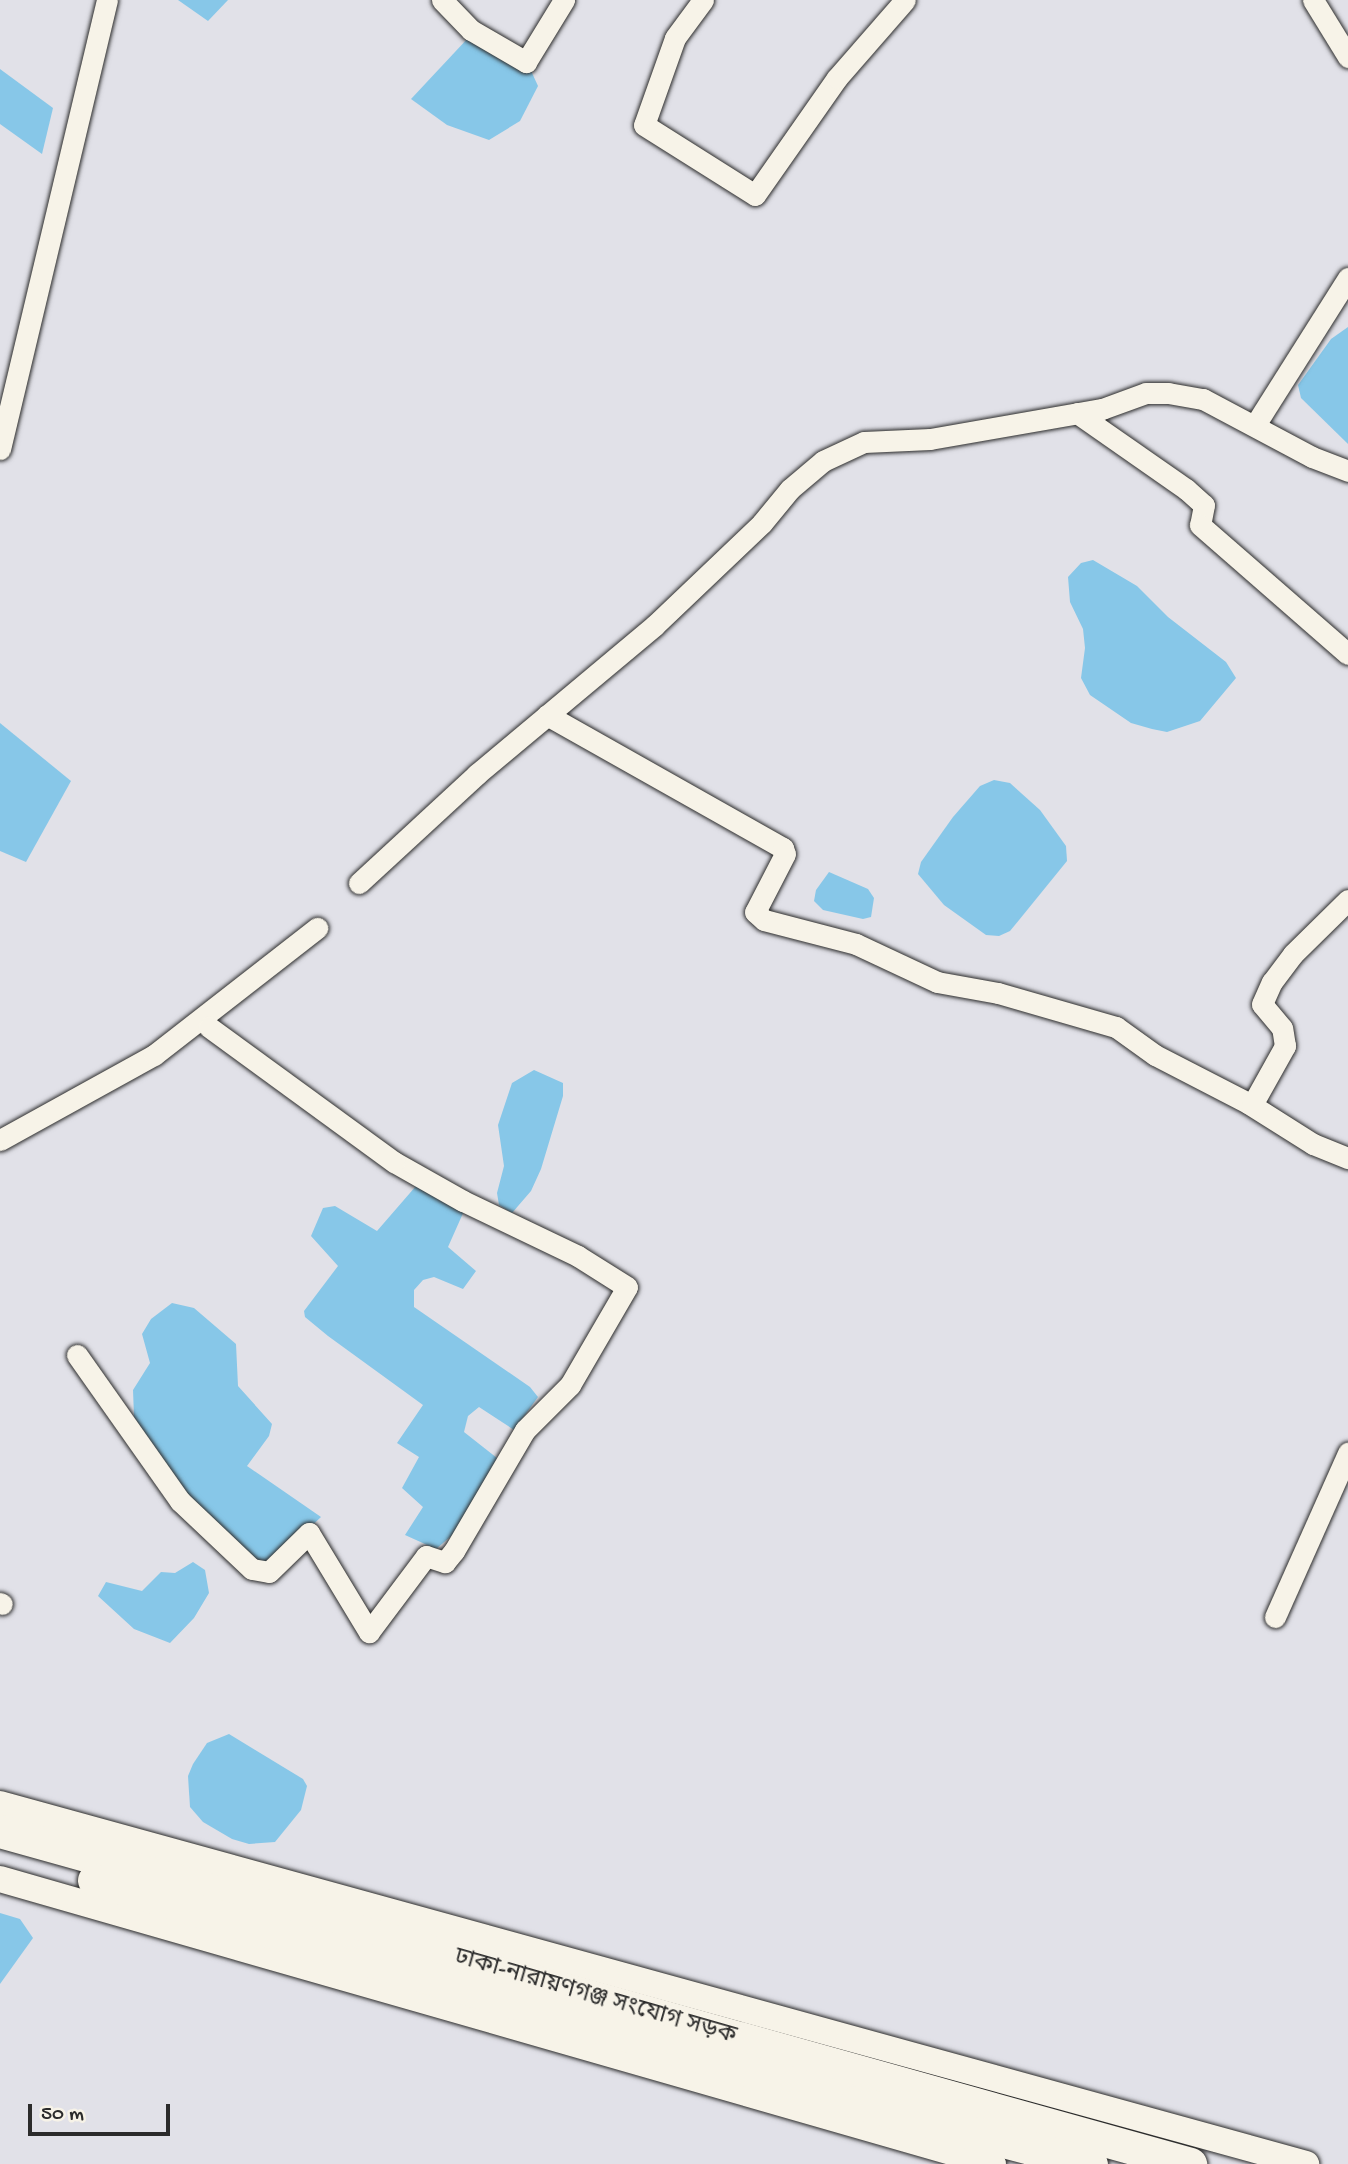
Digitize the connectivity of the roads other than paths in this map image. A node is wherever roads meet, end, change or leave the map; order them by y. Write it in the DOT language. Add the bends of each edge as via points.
graph roads {
  1 [pos="107,0"];
  2 [pos="442,0"];
  3 [pos="564,0"];
  4 [pos="703,0"];
  5 [pos="905,0"];
  6 [pos="1313,0"];
  7 [pos="1348,57"];
  8 [pos="1348,278"];
  9 [pos="1077,413"];
  10 [pos="1255,425"];
  11 [pos="0,449"];
  12 [pos="1348,471"];
  13 [pos="1348,654"];
  14 [pos="547,715"];
  15 [pos="359,883"];
  16 [pos="1348,900"];
  17 [pos="317,928"];
  18 [pos="209,1027"];
  19 [pos="1252,1105"];
  20 [pos="0,1140"];
  21 [pos="1348,1157"];
  22 [pos="77,1355"];
  23 [pos="1348,1453"];
  24 [pos="1275,1617"];
  25 [pos="0,1804"];
  26 [pos="0,1831"];
  27 [pos="0,1853"];
  28 [pos="116,1875"];
  29 [pos="0,1879"];
  30 [pos="198,1898"];
  31 [pos="710,2044"];
  32 [pos="1106,2140"];
  33 [pos="993,2164"];
  34 [pos="1190,2164"];
  35 [pos="1306,2164"];
  1 -- 11 [label="street"];
  2 -- 3 [label="street" via="471,30 526,62"];
  4 -- 5 [label="street" via="675,38 644,125 755,195 837,78"];
  6 -- 7 [label="street"];
  8 -- 10 [label="street"];
  9 -- 10 [label="street" via="1146,393 1168,393 1203,399"];
  9 -- 13 [label="street" via="1205,505 1200,525"];
  9 -- 14 [label="street" via="930,439 864,442 822,461 654,626"];
  10 -- 12 [label="street"];
  14 -- 15 [label="street"];
  14 -- 19 [label="street" via="783,848 785,854 755,912 764,920 856,944 937,982 998,993 1116,1027 1155,1055"];
  16 -- 19 [label="street" via="1293,954 1272,982 1262,1004 1282,1028 1284,1046"];
  17 -- 20 [label="street" via="154,1055"];
  18 -- 22 [label="street" via="394,1162 578,1256 627,1287 570,1385 525,1430 454,1551 445,1562 426,1556 369,1632 309,1533 269,1572 260,1573 245,1563 180,1501"];
  19 -- 21 [label="street" via="1313,1144"];
  23 -- 24 [label="street"];
  25 -- 30 [label="street"];
  26 -- 28 [label="main road, ঢাকা-নারায়ণগঞ্জ সংযোগ সড়ক"];
  27 -- 28 [label="main road, ঢাকা-নারায়ণগঞ্জ সংযোগ সড়ক"];
  28 -- 30 [label="main road, ঢাকা-নারায়ণগঞ্জ সংযোগ সড়ক"];
  29 -- 30 [label="street"];
  30 -- 31 [label="main road, ঢাকা-নারায়ণগঞ্জ সংযোগ সড়ক"];
  30 -- 31 [label="street"];
  31 -- 32 [label="main road, ঢাকা-নারায়ণগঞ্জ সংযোগ সড়ক"];
  31 -- 32 [label="street"];
  31 -- 33 [label="street"];
  32 -- 34 [label="main road, ঢাকা-নারায়ণগঞ্জ সংযোগ সড়ক"];
  32 -- 35 [label="street"];
}
